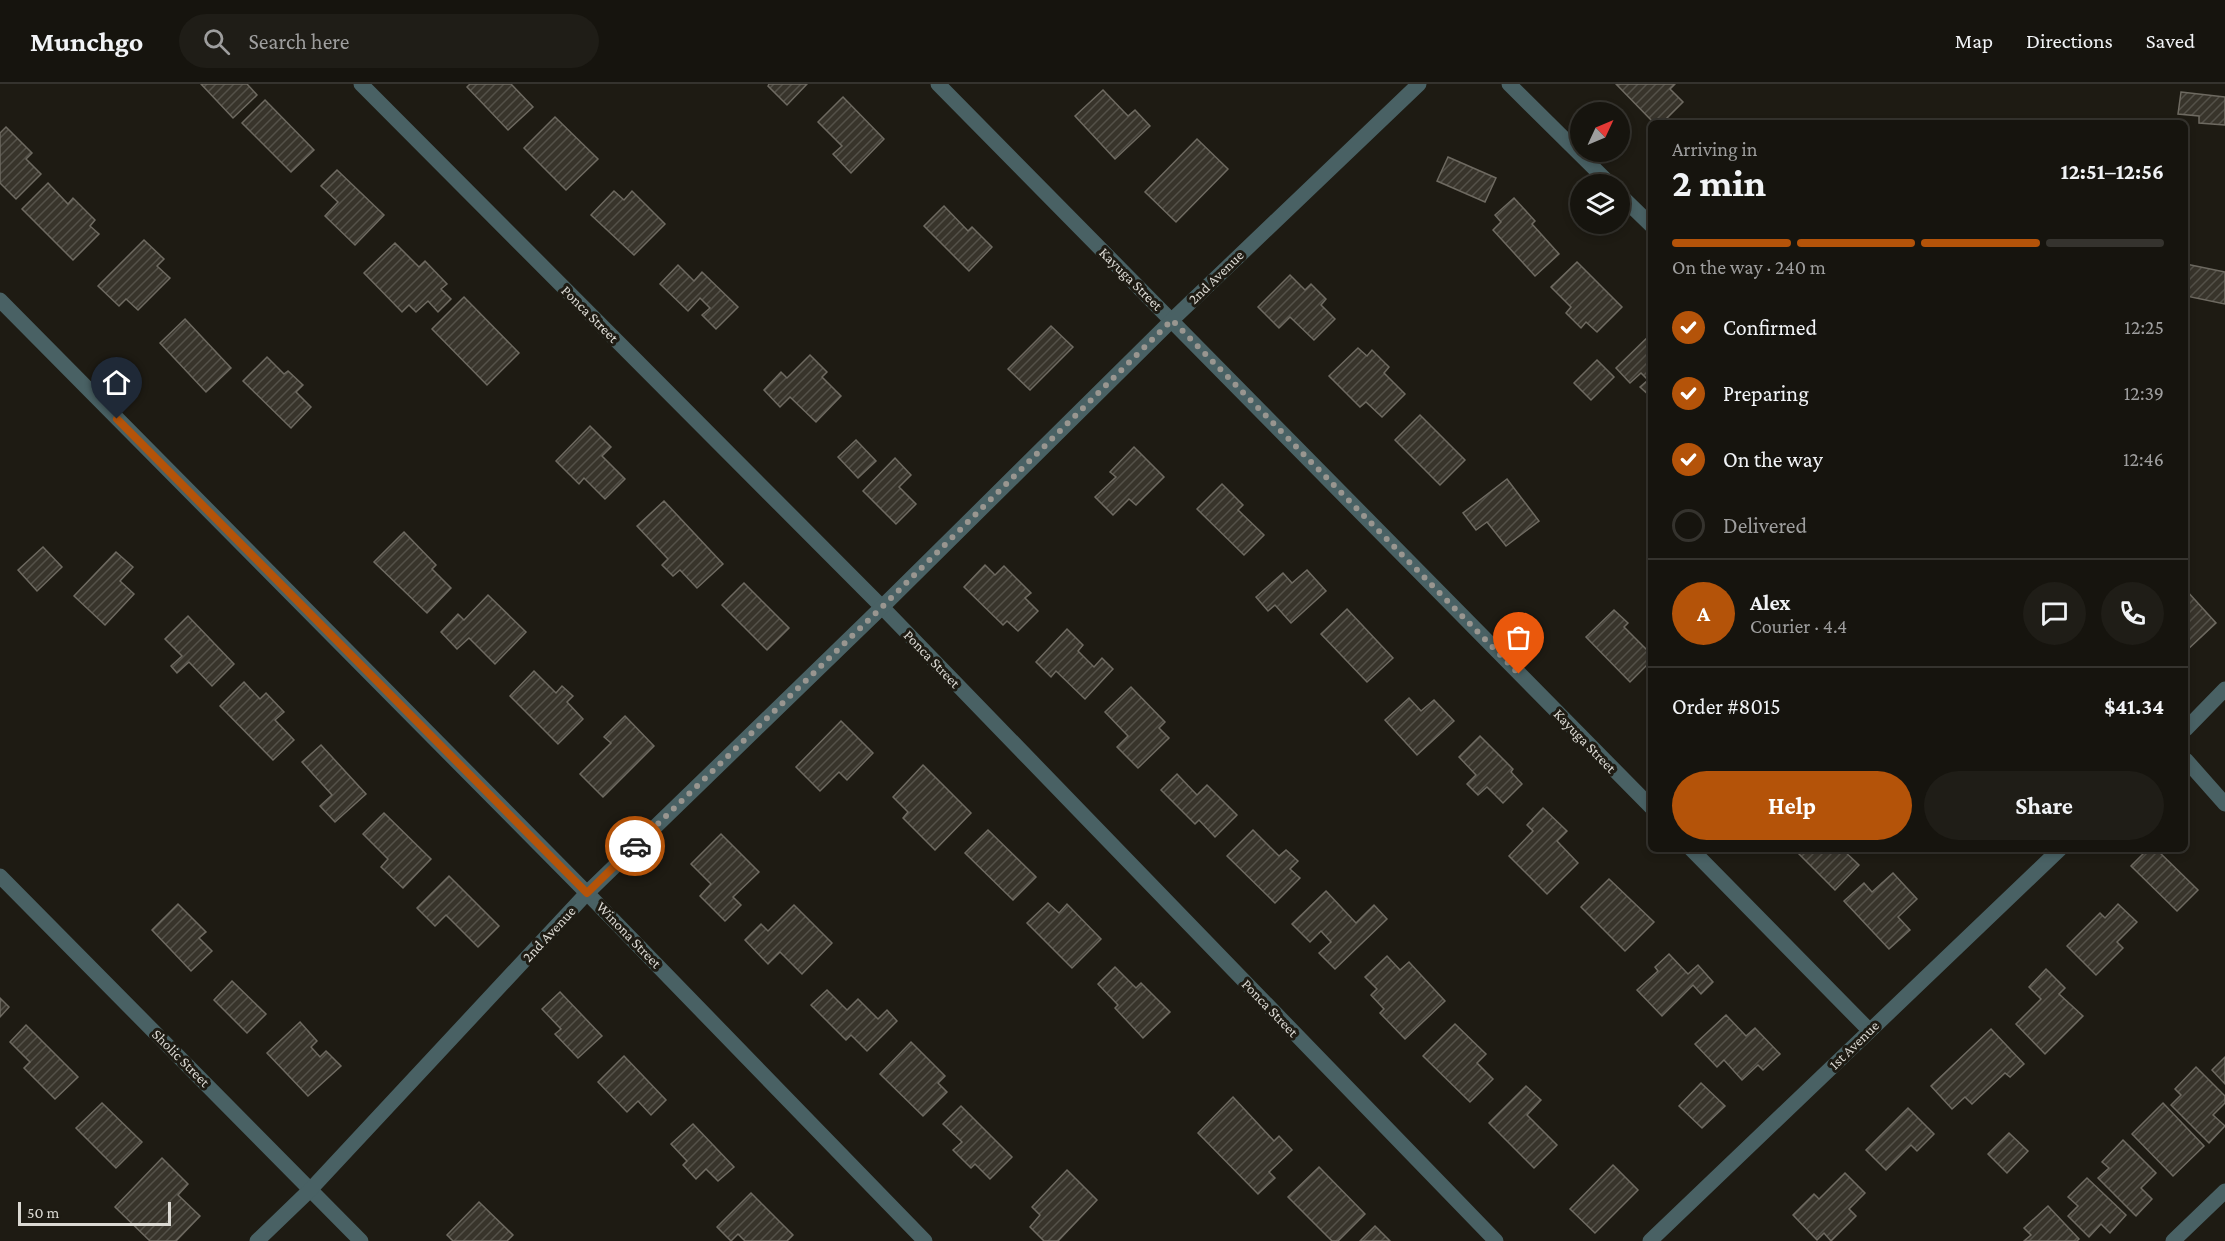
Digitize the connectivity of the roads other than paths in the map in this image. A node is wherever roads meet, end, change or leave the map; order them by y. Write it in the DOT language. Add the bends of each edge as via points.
graph roads {
  1 [pos="361,84"];
  2 [pos="938,84"];
  3 [pos="1419,84"];
  4 [pos="1509,84"];
  5 [pos="1600,174"];
  6 [pos="1630,205"];
  7 [pos="1648,222"];
  8 [pos="0,300"];
  9 [pos="1172,320"];
  10 [pos="882,607"];
  11 [pos="2225,689"];
  12 [pos="2188,727"];
  13 [pos="2188,762"];
  14 [pos="1648,804"];
  15 [pos="2225,804"];
  16 [pos="1694,852"];
  17 [pos="2057,852"];
  18 [pos="0,876"];
  19 [pos="587,893"];
  20 [pos="1869,1030"];
  21 [pos="311,1189"];
  22 [pos="2225,1191"];
  23 [pos="257,1241"];
  24 [pos="361,1241"];
  25 [pos="925,1241"];
  26 [pos="1496,1241"];
  27 [pos="1650,1241"];
  28 [pos="2173,1241"];
  1 -- 10 [label="street, Ponca Street"];
  2 -- 9 [label="street, Kayuga Street"];
  3 -- 9 [label="street, 2nd Avenue"];
  4 -- 5 [label="street"];
  6 -- 7 [label="street"];
  8 -- 19 [label="street, Winona Street"];
  9 -- 10 [label="street, 2nd Avenue"];
  9 -- 14 [label="street, Kayuga Street"];
  10 -- 19 [label="street, 2nd Avenue"];
  10 -- 26 [label="street, Ponca Street"];
  11 -- 12 [label="street"];
  13 -- 15 [label="street"];
  16 -- 20 [label="street"];
  17 -- 20 [label="street, 1st Avenue"];
  18 -- 21 [label="street, Sholic Street"];
  19 -- 21 [label="street, 2nd Avenue"];
  19 -- 25 [label="street, Winona Street"];
  20 -- 27 [label="street, 1st Avenue"];
  21 -- 23 [label="street, 2nd Avenue"];
  21 -- 24 [label="street, Sholic Street"];
  22 -- 28 [label="street"];
}
